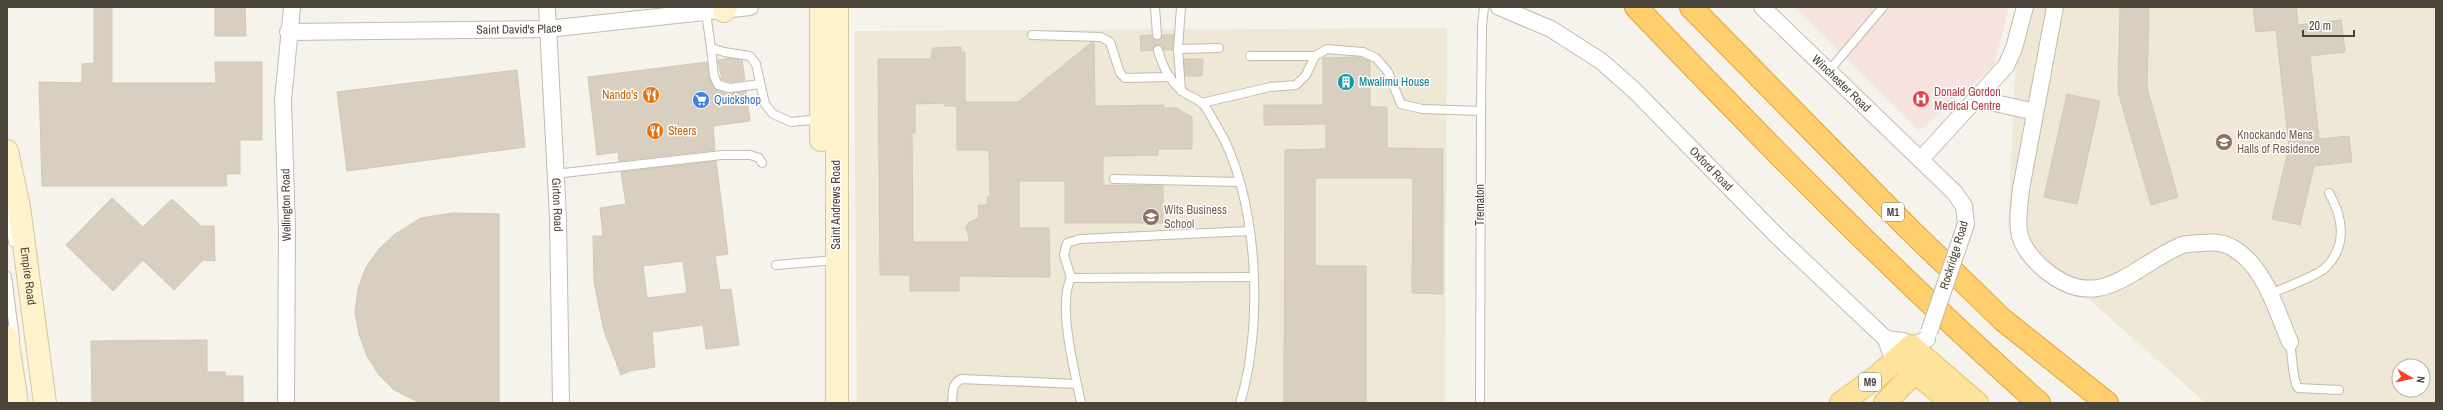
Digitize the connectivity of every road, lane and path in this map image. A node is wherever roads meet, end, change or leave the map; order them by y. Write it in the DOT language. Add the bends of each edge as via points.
graph roads {
  1 [pos="292,7"];
  2 [pos="547,7"];
  3 [pos="750,7"];
  4 [pos="821,7"];
  5 [pos="837,7"];
  6 [pos="1155,7"];
  7 [pos="1180,7"];
  8 [pos="1484,7"];
  9 [pos="1499,7"];
  10 [pos="1636,7"];
  11 [pos="1690,7"];
  12 [pos="1762,7"];
  13 [pos="1883,7"];
  14 [pos="2025,7"];
  15 [pos="2055,7"];
  16 [pos="719,10"];
  17 [pos="1522,11"];
  18 [pos="656,12"];
  19 [pos="547,29"];
  20 [pos="288,32"];
  21 [pos="1157,35"];
  22 [pos="1032,36"];
  23 [pos="711,48"];
  24 [pos="1219,48"];
  25 [pos="1178,49"];
  26 [pos="1158,50"];
  27 [pos="1250,56"];
  28 [pos="1314,56"];
  29 [pos="1828,72"];
  30 [pos="1170,77"];
  31 [pos="760,84"];
  32 [pos="1181,91"];
  33 [pos="1976,99"];
  34 [pos="1202,103"];
  35 [pos="1481,111"];
  36 [pos="2035,112"];
  37 [pos="828,117"];
  38 [pos="7,151"];
  39 [pos="1920,159"];
  40 [pos="762,163"];
  41 [pos="555,174"];
  42 [pos="1114,179"];
  43 [pos="1239,182"];
  44 [pos="2329,193"];
  45 [pos="7,207"];
  46 [pos="1250,231"];
  47 [pos="14,253"];
  48 [pos="829,261"];
  49 [pos="776,265"];
  50 [pos="7,276"];
  51 [pos="1252,277"];
  52 [pos="1071,278"];
  53 [pos="2270,294"];
  54 [pos="7,337"];
  55 [pos="2290,342"];
  56 [pos="1918,351"];
  57 [pos="1077,384"];
  58 [pos="2339,390"];
  59 [pos="17,403"];
  60 [pos="25,403"];
  61 [pos="45,403"];
  62 [pos="286,403"];
  63 [pos="561,403"];
  64 [pos="822,403"];
  65 [pos="837,403"];
  66 [pos="952,403"];
  67 [pos="1081,403"];
  68 [pos="1240,403"];
  69 [pos="1480,403"];
  70 [pos="1841,403"];
  71 [pos="1885,403"];
  72 [pos="1953,403"];
  73 [pos="1977,403"];
  74 [pos="2039,403"];
  75 [pos="2107,403"];
  1 -- 20 [label="street, Wellington Road"];
  2 -- 19 [label="street, Girton Road"];
  3 -- 16 [label="street, Saint David's Place"];
  4 -- 37 [label="main road, Saint Andrews Road"];
  5 -- 37 [label="main road, Saint Andrews Road"];
  6 -- 21 [label="lane"];
  7 -- 25 [label="lane"];
  8 -- 35 [label="lane, Trematon"];
  9 -- 17 [label="street"];
  10 -- 74 [label="highway" via="1877,253 1970,342"];
  11 -- 75 [label="highway, M1" via="1908,228 2003,320"];
  12 -- 29 [label="street, Winchester Road"];
  13 -- 29 [label="lane"];
  14 -- 33 [label="street" via="2011,58 2000,74"];
  15 -- 36 [label="street"];
  16 -- 18 [label="street, Saint David's Place"];
  16 -- 23 [label="lane"];
  17 -- 56 [label="street, Oxford Road" via="1601,61 1635,91 1777,236 1886,339 1891,354"];
  18 -- 19 [label="street, Saint David's Place"];
  19 -- 20 [label="street, Saint David's Place"];
  19 -- 41 [label="street, Girton Road"];
  20 -- 62 [label="street, Wellington Road" via="283,100 287,236"];
  22 -- 30 [label="lane" via="1101,37 1110,42 1120,73 1125,78"];
  23 -- 31 [label="lane" via="750,56 756,64"];
  23 -- 31 [label="lane" via="714,76 718,85 730,88"];
  24 -- 25 [label="lane"];
  25 -- 32 [label="lane"];
  26 -- 30 [label="lane" via="1162,64"];
  27 -- 28 [label="lane"];
  28 -- 34 [label="lane" via="1306,75 1296,85 1270,87"];
  28 -- 35 [label="lane" via="1327,49 1363,52 1376,58 1388,72 1401,104 1409,108"];
  29 -- 39 [label="street, Winchester Road"];
  30 -- 32 [label="lane"];
  31 -- 37 [label="lane" via="765,104 773,114 790,122"];
  32 -- 34 [label="lane"];
  33 -- 36 [label="street"];
  33 -- 39 [label="street"];
  34 -- 43 [label="lane" via="1229,149"];
  35 -- 69 [label="lane, Trematon"];
  36 -- 53 [label="street" via="2021,189 2019,235 2025,251 2058,280 2090,289 2117,283 2181,245 2212,242 2230,246 2251,262"];
  37 -- 48 [label="main road, Saint Andrews Road"];
  38 -- 61 [label="main road, Empire Road" via="19,207"];
  39 -- 56 [label="street, Rockridge Road, bridge" via="1961,201 1966,212 1966,224"];
  40 -- 41 [label="lane" via="759,158 750,155 722,155"];
  41 -- 63 [label="street, Girton Road" via="561,314"];
  42 -- 43 [label="lane"];
  43 -- 46 [label="lane"];
  44 -- 53 [label="lane" via="2337,207 2343,235 2337,252 2324,268"];
  45 -- 47 [label="lane"];
  46 -- 51 [label="lane"];
  46 -- 52 [label="lane" via="1080,239 1067,243 1065,249 1066,268"];
  48 -- 49 [label="lane"];
  48 -- 64 [label="main road, Saint Andrews Road"];
  48 -- 65 [label="main road, Saint Andrews Road"];
  50 -- 60 [label="lane"];
  51 -- 52 [label="lane"];
  51 -- 68 [label="lane" via="1254,312 1250,364"];
  52 -- 57 [label="lane" via="1064,297"];
  53 -- 55 [label="street"];
  54 -- 59 [label="main road"];
  55 -- 58 [label="lane" via="2294,361 2294,383 2298,388"];
  56 -- 70 [label="main road, M9"];
  56 -- 71 [label="main road, M9"];
  56 -- 72 [label="main road, Oxford Road"];
  56 -- 73 [label="main road, Oxford Road"];
  57 -- 66 [label="lane" via="961,379 953,387"];
  57 -- 67 [label="lane"];
}
